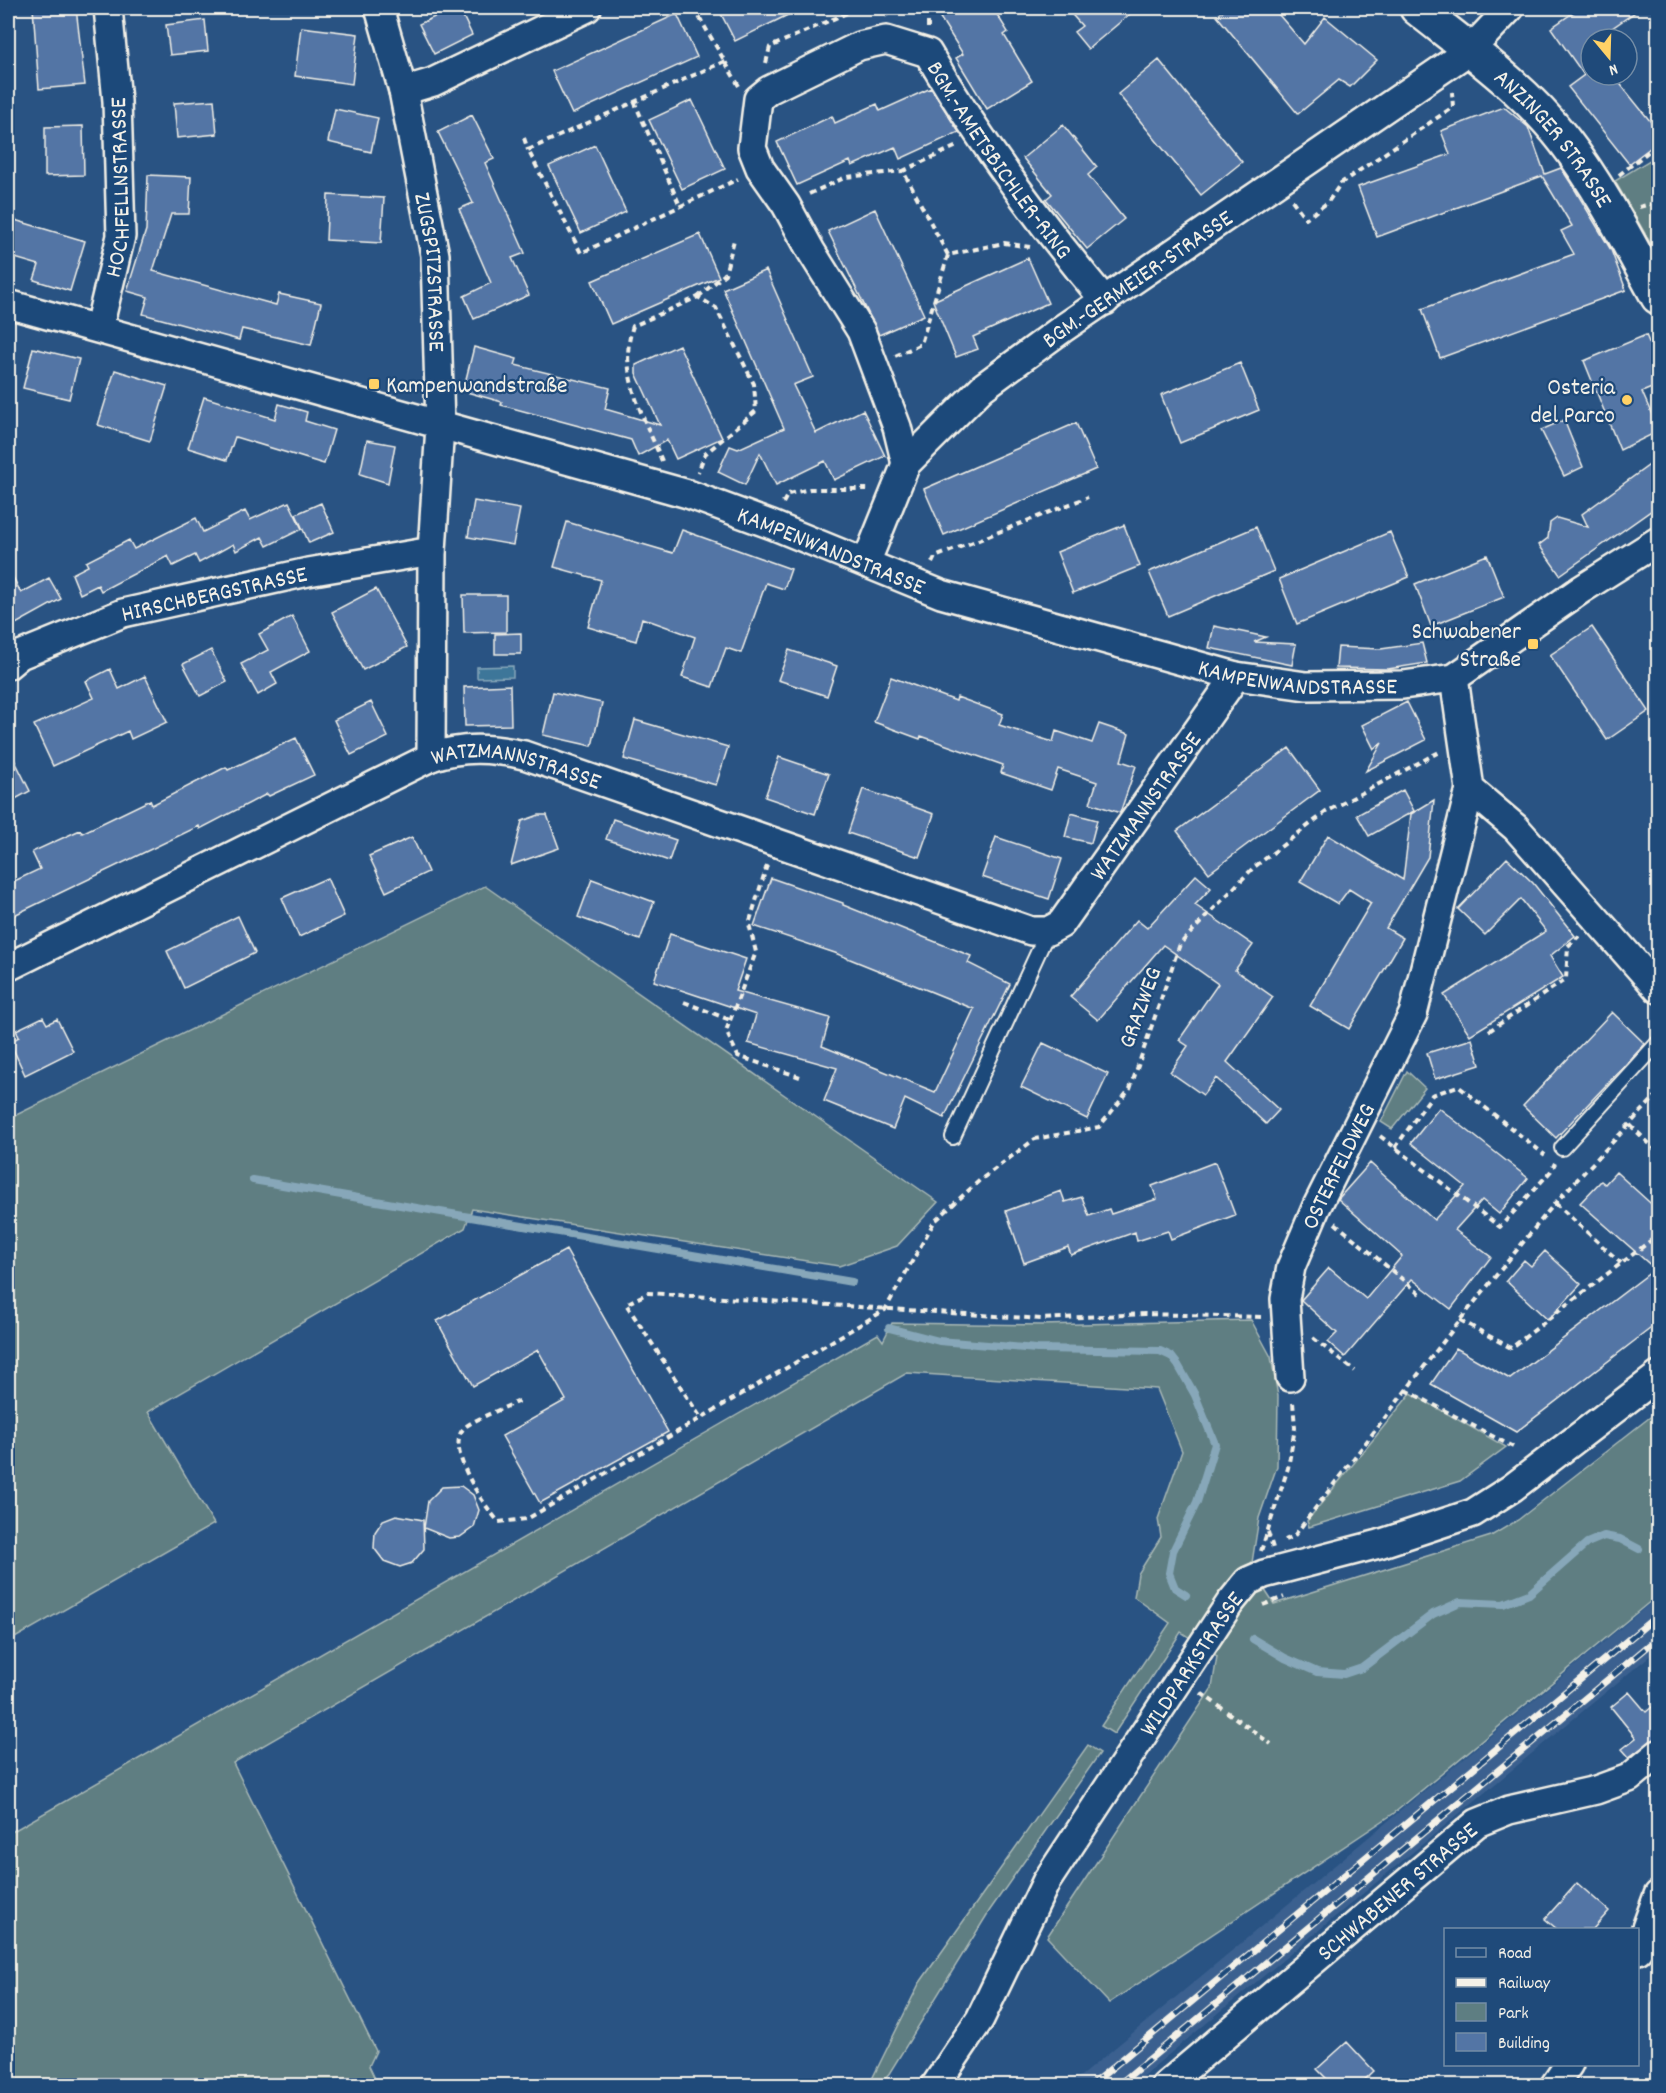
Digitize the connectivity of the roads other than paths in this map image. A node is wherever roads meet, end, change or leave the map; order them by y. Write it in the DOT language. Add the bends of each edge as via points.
graph roads {
  1 [pos="108,8"];
  2 [pos="379,8"];
  3 [pos="587,8"];
  4 [pos="1417,8"];
  5 [pos="1510,8"];
  6 [pos="1470,50"];
  7 [pos="403,91"];
  8 [pos="1659,297"];
  9 [pos="1105,301"];
  10 [pos="8,304"];
  11 [pos="99,327"];
  12 [pos="440,426"];
  13 [pos="906,464"];
  14 [pos="1659,541"];
  15 [pos="432,551"];
  16 [pos="866,563"];
  17 [pos="8,664"];
  18 [pos="1236,676"];
  19 [pos="1454,678"];
  20 [pos="431,757"];
  21 [pos="1470,789"];
  22 [pos="1048,931"];
  23 [pos="8,967"];
  24 [pos="1659,988"];
  25 [pos="1659,1043"];
  26 [pos="953,1137"];
  27 [pos="1562,1148"];
  28 [pos="1659,1376"];
  29 [pos="1290,1377"];
  30 [pos="1659,1754"];
  31 [pos="1659,1895"];
  32 [pos="1639,1947"];
  33 [pos="1568,2066"];
  34 [pos="935,2085"];
  35 [pos="1165,2085"];
  36 [pos="1554,2085"];
  1 -- 11 [label="street, HOCHFELLNSTRASSE" via="117,101 121,236"];
  2 -- 7 [label="street, ZUGSPITZSTRASSE"];
  3 -- 7 [label="street" via="433,82"];
  4 -- 6 [label="street, ANZINGER STRASSE"];
  5 -- 6 [label="street, BGM.-GERMEIER-STRASSE"];
  6 -- 8 [label="street, ANZINGER STRASSE" via="1563,138 1596,186"];
  6 -- 9 [label="street, BGM.-GERMEIER-STRASSE"];
  7 -- 12 [label="street, ZUGSPITZSTRASSE" via="435,255"];
  9 -- 13 [label="street, BGM.-GERMEIER-STRASSE" via="983,387"];
  9 -- 13 [label="street, BGM.-AMETSBICHLER-RING" via="1041,224 928,53 886,40 859,46 769,90 758,107 752,148 760,168 861,331 897,427"];
  10 -- 11 [label="street, KAMPENWANDSTRASSE"];
  11 -- 12 [label="street, KAMPENWANDSTRASSE"];
  12 -- 15 [label="street, ZUGSPITZSTRASSE"];
  12 -- 16 [label="street, KAMPENWANDSTRASSE" via="681,492"];
  13 -- 16 [label="street, BGM.-GERMEIER-STRASSE"];
  14 -- 19 [label="street"];
  15 -- 17 [label="street, HIRSCHBERGSTRASSE" via="309,572 133,610"];
  15 -- 20 [label="street, ZUGSPITZSTRASSE"];
  16 -- 18 [label="street, KAMPENWANDSTRASSE" via="941,594"];
  18 -- 19 [label="street, KAMPENWANDSTRASSE" via="1335,687 1403,686"];
  18 -- 22 [label="street, WATZMANNSTRASSE" via="1061,924"];
  19 -- 21 [label="street"];
  20 -- 22 [label="street, WATZMANNSTRASSE" via="469,749 524,755 1031,931"];
  20 -- 23 [label="street, WATZMANNSTRASSE"];
  21 -- 24 [label="street" via="1516,828"];
  21 -- 29 [label="street, OSTERFELDWEG" via="1413,1014 1316,1208 1291,1267 1285,1299"];
  22 -- 26 [label="lane, WATZMANNSTRASSE"];
  25 -- 27 [label="lane"];
  28 -- 34 [label="street, WILDPARKSTRASSE" via="1473,1513 1248,1581 1224,1611 1046,1882 980,2019"];
  30 -- 35 [label="street, SCHWABENER STRASSE" via="1629,1778 1596,1790 1509,1810 1477,1823"];
  31 -- 32 [label="street"];
  33 -- 36 [label="street"];
}
